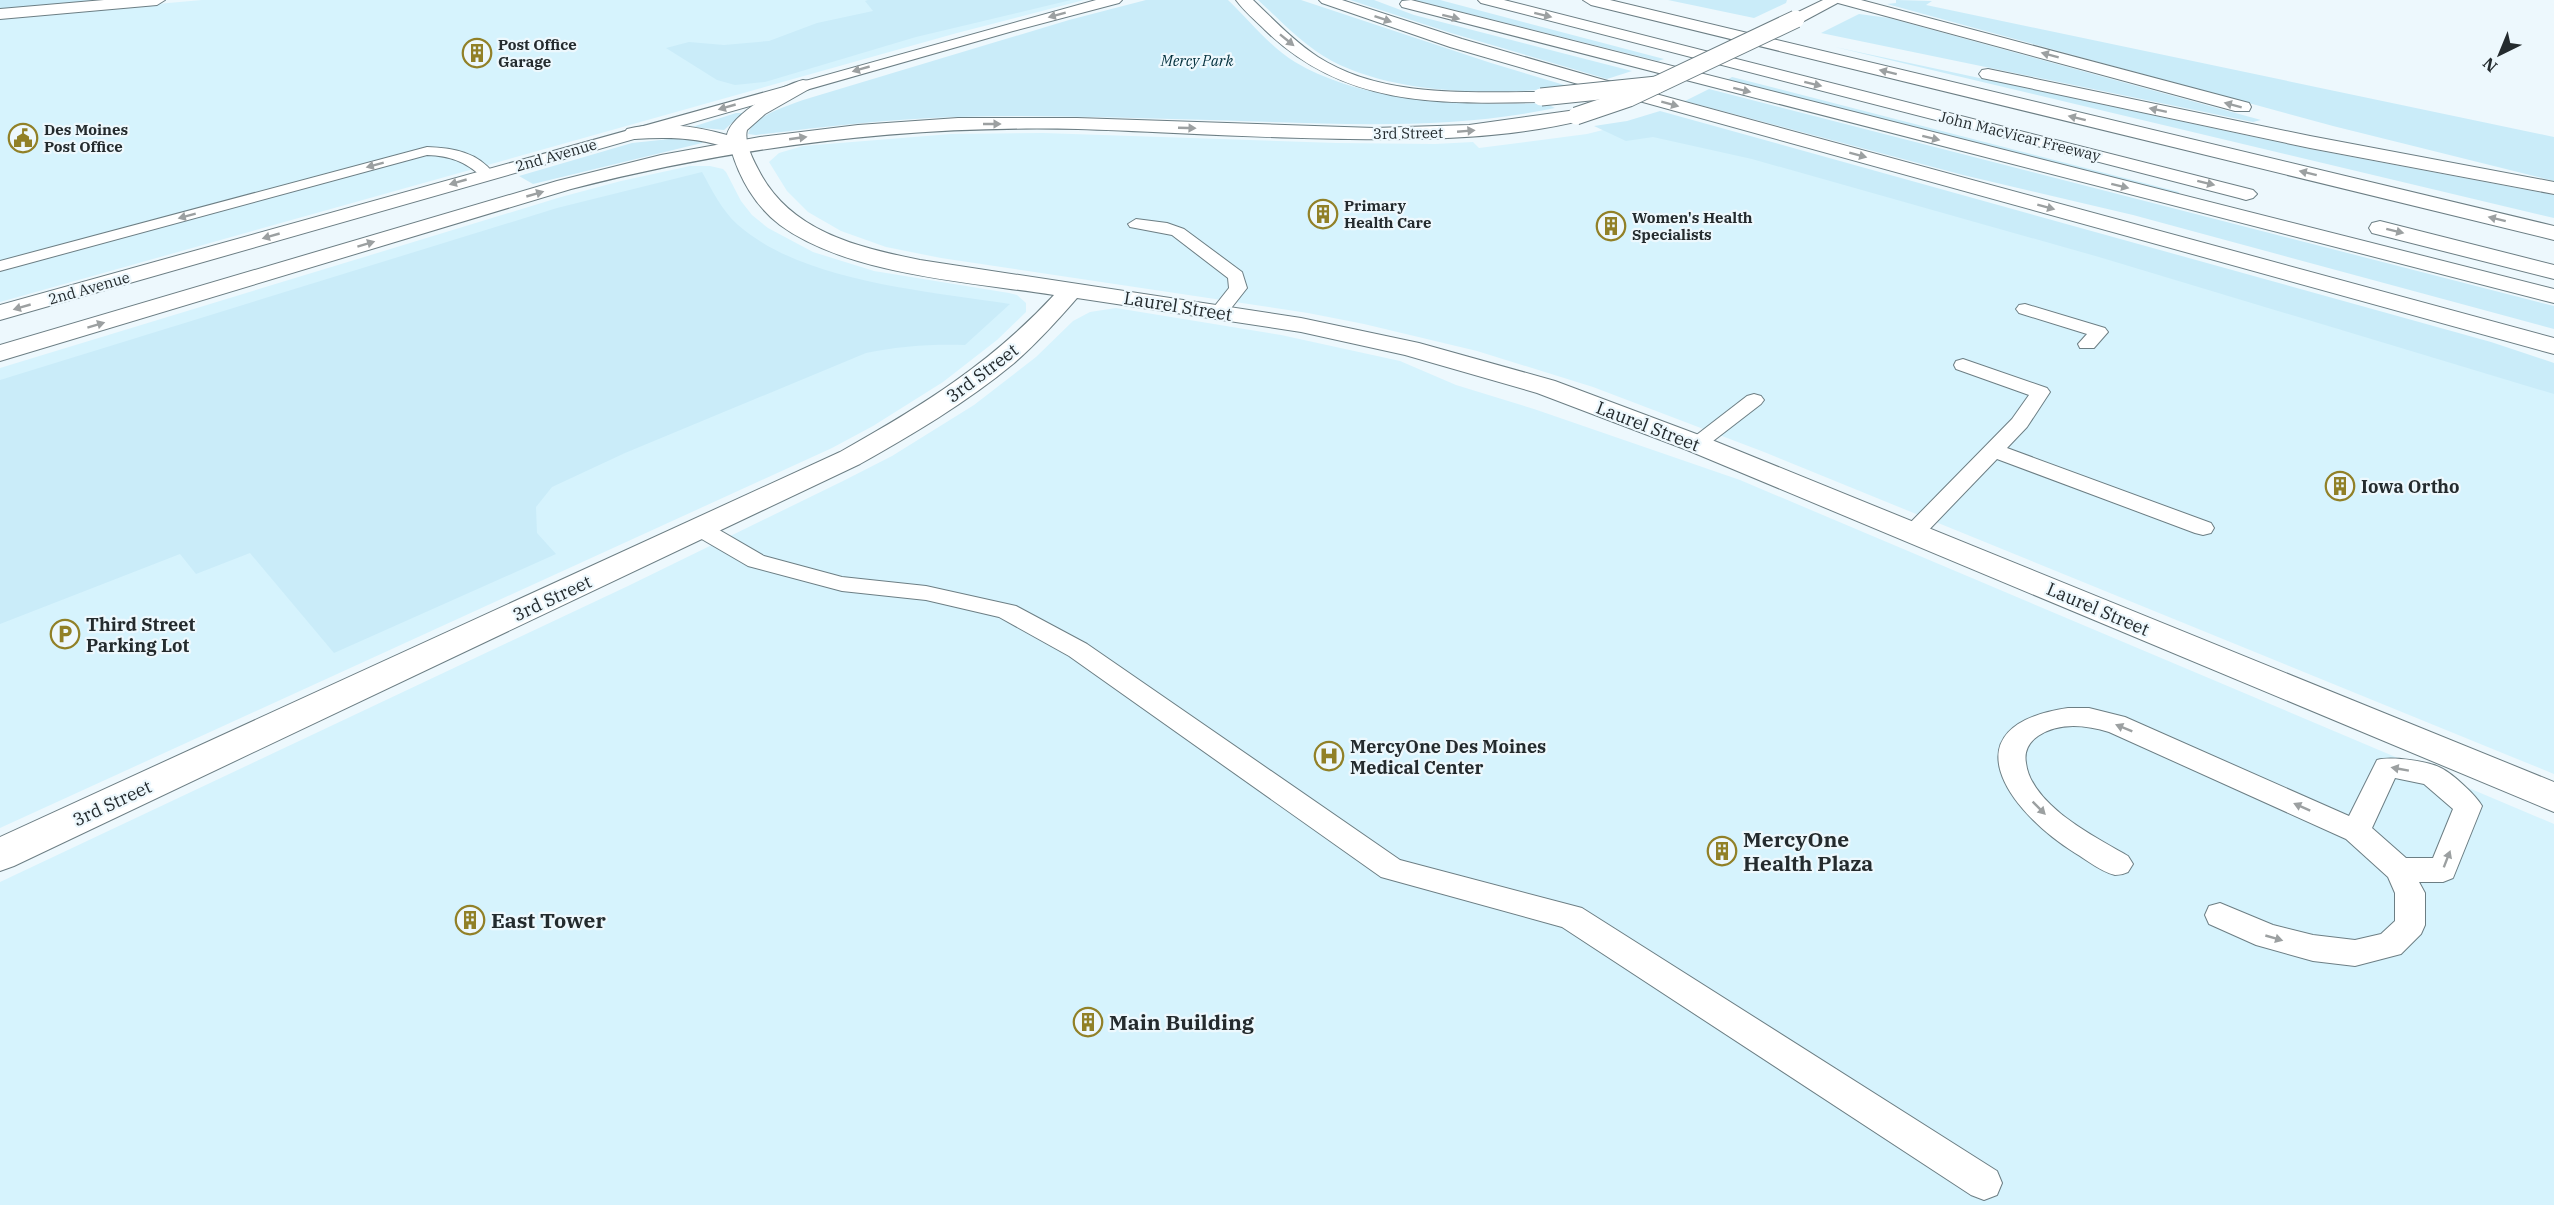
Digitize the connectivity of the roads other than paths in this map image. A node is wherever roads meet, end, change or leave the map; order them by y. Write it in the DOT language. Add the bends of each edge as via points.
graph roads {
  1 [pos="158,0"];
  2 [pos="1114,0"];
  3 [pos="1244,0"];
  4 [pos="1327,0"];
  5 [pos="1395,0"];
  6 [pos="1486,0"];
  7 [pos="1591,0"];
  8 [pos="1643,0"];
  9 [pos="1835,0"];
  10 [pos="1843,0"];
  11 [pos="0,14"];
  12 [pos="1836,42"];
  13 [pos="1974,71"];
  14 [pos="803,85"];
  15 [pos="1657,85"];
  16 [pos="634,133"];
  17 [pos="740,146"];
  18 [pos="487,174"];
  19 [pos="2554,188"];
  20 [pos="2260,197"];
  21 [pos="479,211"];
  22 [pos="1136,224"];
  23 [pos="2364,224"];
  24 [pos="2554,233"];
  25 [pos="0,266"];
  26 [pos="2554,272"];
  27 [pos="1071,290"];
  28 [pos="2554,296"];
  29 [pos="2025,309"];
  30 [pos="1220,312"];
  31 [pos="0,313"];
  32 [pos="2087,344"];
  33 [pos="2554,346"];
  34 [pos="2,352"];
  35 [pos="1963,365"];
  36 [pos="1754,400"];
  37 [pos="1697,444"];
  38 [pos="1993,450"];
  39 [pos="2203,528"];
  40 [pos="701,529"];
  41 [pos="1914,532"];
  42 [pos="2437,763"];
  43 [pos="2554,798"];
  44 [pos="2355,831"];
  45 [pos="0,855"];
  46 [pos="2118,864"];
  47 [pos="2399,870"];
  48 [pos="2220,915"];
  49 [pos="1984,1183"];
  1 -- 11 [label="main road"];
  2 -- 14 [label="main road, 2nd Avenue, one-way"];
  3 -- 15 [label="main road, one-way, bridge" via="1308,57 1340,74 1386,87 1462,97 1541,97"];
  4 -- 33 [label="main road, one-way" via="1580,79"];
  5 -- 28 [label="main road, one-way"];
  6 -- 20 [label="main road, John MacVicar Freeway, one-way"];
  24 -- 7 [label="main road, John MacVicar Freeway, one-way"];
  8 -- 12 [label="main road"];
  9 -- 15 [label="main road, 3rd Street, bridge"];
  19 -- 10 [label="main road, one-way"];
  19 -- 13 [label="main road, one-way"];
  14 -- 16 [label="main road, 2nd Avenue, one-way"];
  14 -- 17 [label="main road" via="738,128"];
  17 -- 15 [label="main road, 3rd Street, one-way, bridge" via="874,129 959,124 1401,134 1486,129 1602,110"];
  16 -- 17 [label="main road" via="704,135"];
  16 -- 18 [label="main road, 2nd Avenue"];
  21 -- 17 [label="main road, 2nd Avenue, one-way" via="607,174"];
  17 -- 27 [label="main road, Laurel Street" via="743,162 774,210 802,231 833,245 920,267"];
  18 -- 21 [label="main road" via="488,197"];
  18 -- 25 [label="lane, one-way" via="465,156 427,151"];
  18 -- 31 [label="main road, 2nd Avenue, one-way"];
  34 -- 21 [label="main road, 2nd Avenue, one-way"];
  22 -- 30 [label="lane" via="1178,232 1236,276 1238,288"];
  23 -- 26 [label="main road, one-way"];
  27 -- 30 [label="main road, Laurel Street"];
  27 -- 40 [label="main road, 3rd Street" via="1042,324 962,391 850,458"];
  29 -- 32 [label="lane" via="2099,332"];
  30 -- 37 [label="main road, Laurel Street" via="1410,348 1546,387"];
  35 -- 38 [label="lane" via="2047,385 2020,423"];
  36 -- 37 [label="lane"];
  37 -- 41 [label="main road, Laurel Street"];
  38 -- 39 [label="lane"];
  38 -- 41 [label="lane"];
  40 -- 45 [label="main road, 3rd Street"];
  40 -- 49 [label="lane" via="756,561 842,584 926,593 1007,611 1078,650 1392,869 1571,917"];
  41 -- 42 [label="main road, Laurel Street"];
  42 -- 43 [label="main road, Laurel Street"];
  42 -- 44 [label="lane, one-way" via="2387,767"];
  47 -- 42 [label="lane, one-way" via="2443,870 2468,806"];
  44 -- 46 [label="lane, one-way" via="2116,724 2084,717 2036,723 2020,734 2011,749 2011,769 2021,788 2063,832"];
  44 -- 47 [label="lane"];
  48 -- 47 [label="lane, one-way" via="2267,936 2313,948 2355,953 2390,945 2410,925 2410,893"];
}
